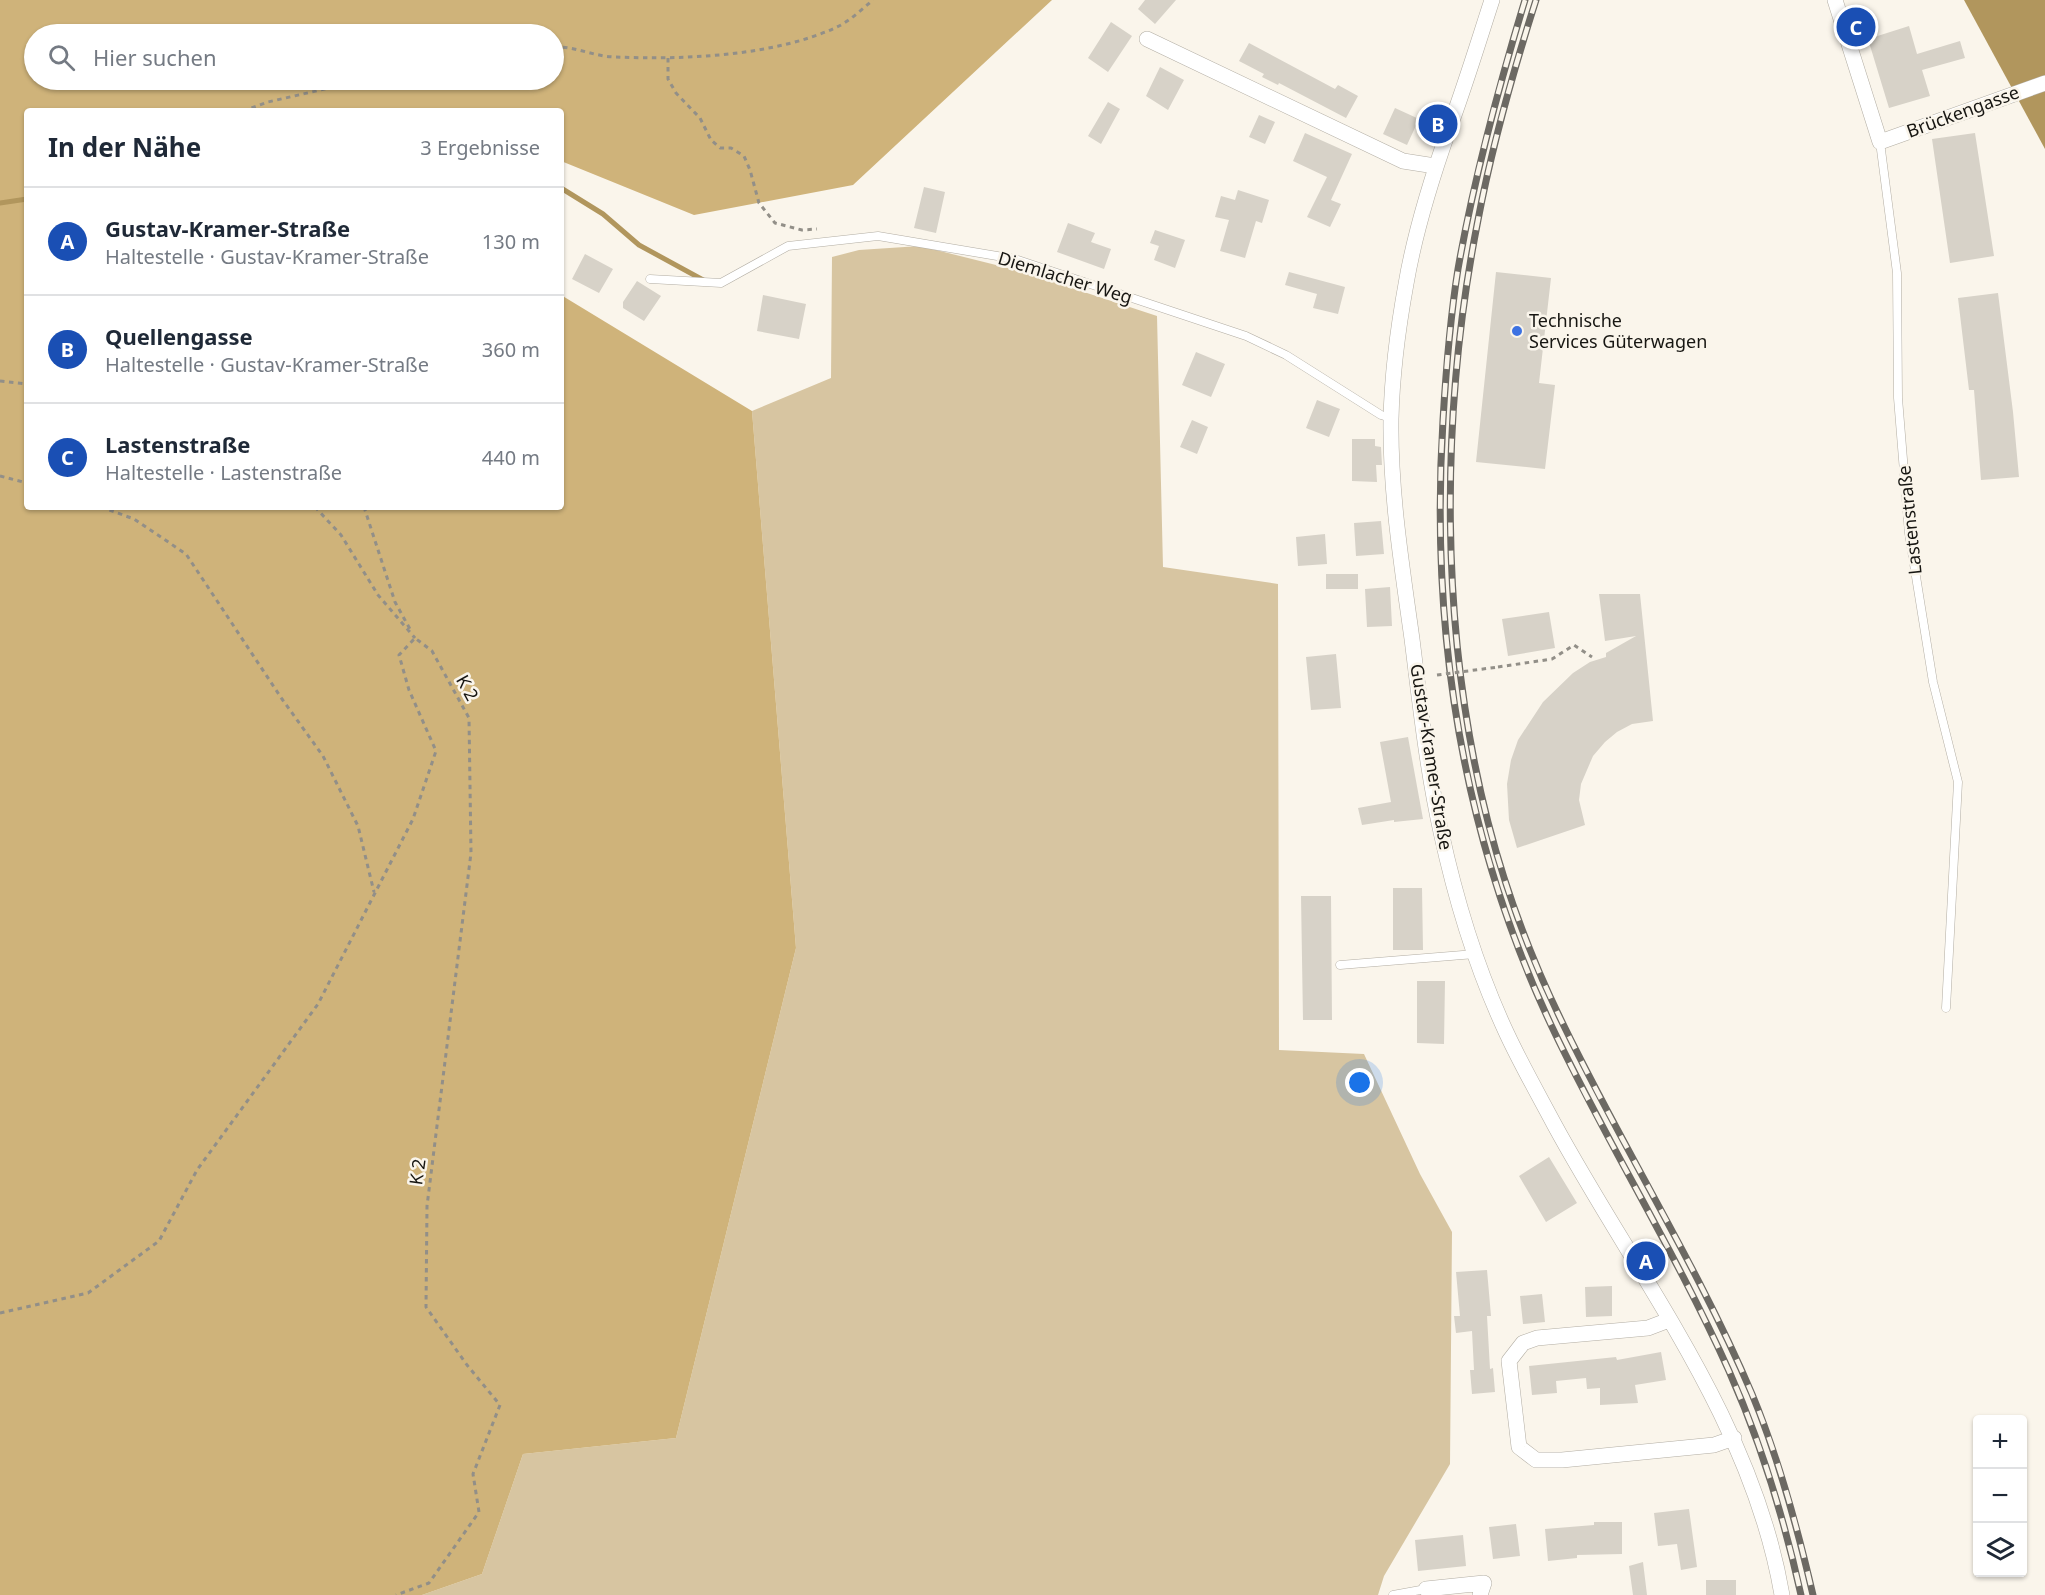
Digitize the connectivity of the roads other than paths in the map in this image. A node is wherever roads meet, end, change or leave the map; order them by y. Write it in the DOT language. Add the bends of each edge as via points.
graph roads {
  1 [pos="1491,0"];
  2 [pos="1836,0"];
  3 [pos="1147,39"];
  4 [pos="2045,83"];
  5 [pos="1880,142"];
  6 [pos="1435,166"];
  7 [pos="650,279"];
  8 [pos="1391,418"];
  9 [pos="1475,954"];
  10 [pos="1340,965"];
  11 [pos="1946,1008"];
  12 [pos="1669,1320"];
  13 [pos="1734,1438"];
  14 [pos="1426,1589"];
  15 [pos="1393,1595"];
  16 [pos="1480,1595"];
  17 [pos="1782,1595"];
  1 -- 6 [label="street, Gustav-Kramer-Straße"];
  2 -- 5 [label="street, Lastenstraße"];
  3 -- 6 [label="street" via="1402,161"];
  4 -- 5 [label="street, Brückengasse"];
  5 -- 11 [label="lane, Lastenstraße" via="1897,273 1898,398 1909,533 1933,682 1958,782"];
  6 -- 8 [label="street, Gustav-Kramer-Straße" via="1406,283"];
  7 -- 8 [label="lane, Diemlacher Weg" via="721,283 788,246 878,237 1015,259 1246,336 1286,355 1381,416"];
  8 -- 9 [label="street, Gustav-Kramer-Straße" via="1399,544 1430,776 1445,851"];
  9 -- 10 [label="lane"];
  9 -- 12 [label="street, Gustav-Kramer-Straße" via="1506,1032 1535,1089"];
  12 -- 13 [label="street, Gustav-Kramer-Straße"];
  12 -- 13 [label="street" via="1648,1328 1537,1338 1523,1343 1509,1361 1519,1447 1536,1460 1562,1460 1714,1445"];
  13 -- 17 [label="street, Gustav-Kramer-Straße" via="1761,1507"];
  14 -- 15 [label="lane"];
  14 -- 16 [label="street" via="1484,1583"];
}
